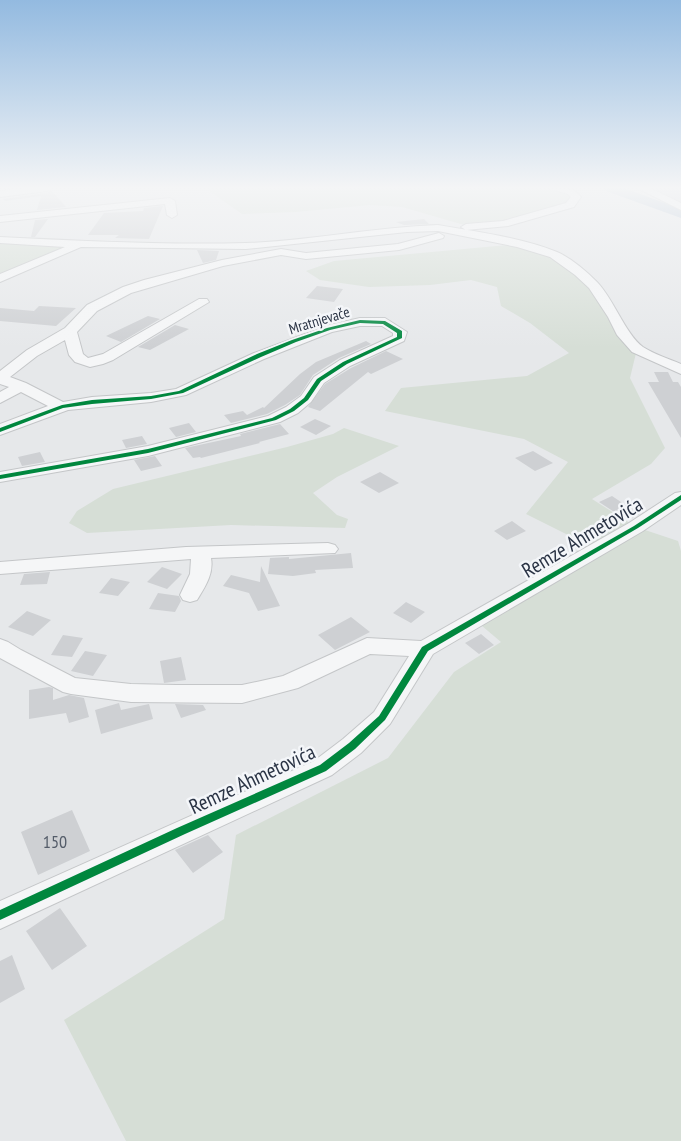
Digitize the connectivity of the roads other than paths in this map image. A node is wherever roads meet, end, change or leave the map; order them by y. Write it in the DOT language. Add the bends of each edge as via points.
graph roads {
  1 [pos="25,241"];
  2 [pos="325,241"];
  3 [pos="419,241"];
  4 [pos="505,241"];
  5 [pos="80,244"];
  6 [pos="280,248"];
  7 [pos="0,278"];
  8 [pos="203,302"];
  9 [pos="70,331"];
  10 [pos="0,360"];
  11 [pos="21,362"];
  12 [pos="681,370"];
  13 [pos="0,379"];
  14 [pos="21,386"];
  15 [pos="0,398"];
  16 [pos="62,408"];
  17 [pos="0,430"];
  18 [pos="0,478"];
  19 [pos="681,497"];
  20 [pos="328,549"];
  21 [pos="198,553"];
  22 [pos="0,568"];
  23 [pos="190,595"];
  24 [pos="425,649"];
  25 [pos="4,654"];
  26 [pos="0,915"];
  1 -- 5 [label="street"];
  2 -- 6 [label="street"];
  3 -- 6 [label="street" via="399,247 306,256"];
  4 -- 12 [label="street" via="554,255 579,272 594,286 624,335 637,349"];
  5 -- 6 [label="street"];
  5 -- 7 [label="street"];
  6 -- 9 [label="street" via="127,290 92,308"];
  8 -- 9 [label="street" via="108,357 91,363 75,356"];
  9 -- 11 [label="street"];
  10 -- 11 [label="street"];
  11 -- 13 [label="street"];
  13 -- 14 [label="street"];
  14 -- 15 [label="street"];
  14 -- 16 [label="street"];
  16 -- 17 [label="street, Mratnjevače"];
  16 -- 18 [label="street, Mratnjevače" via="164,397 181,392 289,343 353,322 381,321 390,323 400,332 399,338 345,363 319,380 306,399 274,419 148,450"];
  19 -- 24 [label="street, Remze Ahmetovića" via="636,527"];
  20 -- 21 [label="street"];
  21 -- 22 [label="street"];
  21 -- 23 [label="street" via="203,560 202,569"];
  24 -- 25 [label="street" via="367,646 290,682 242,694 131,693 71,686"];
  24 -- 26 [label="street, Remze Ahmetovića" via="382,718 323,768"];
}
